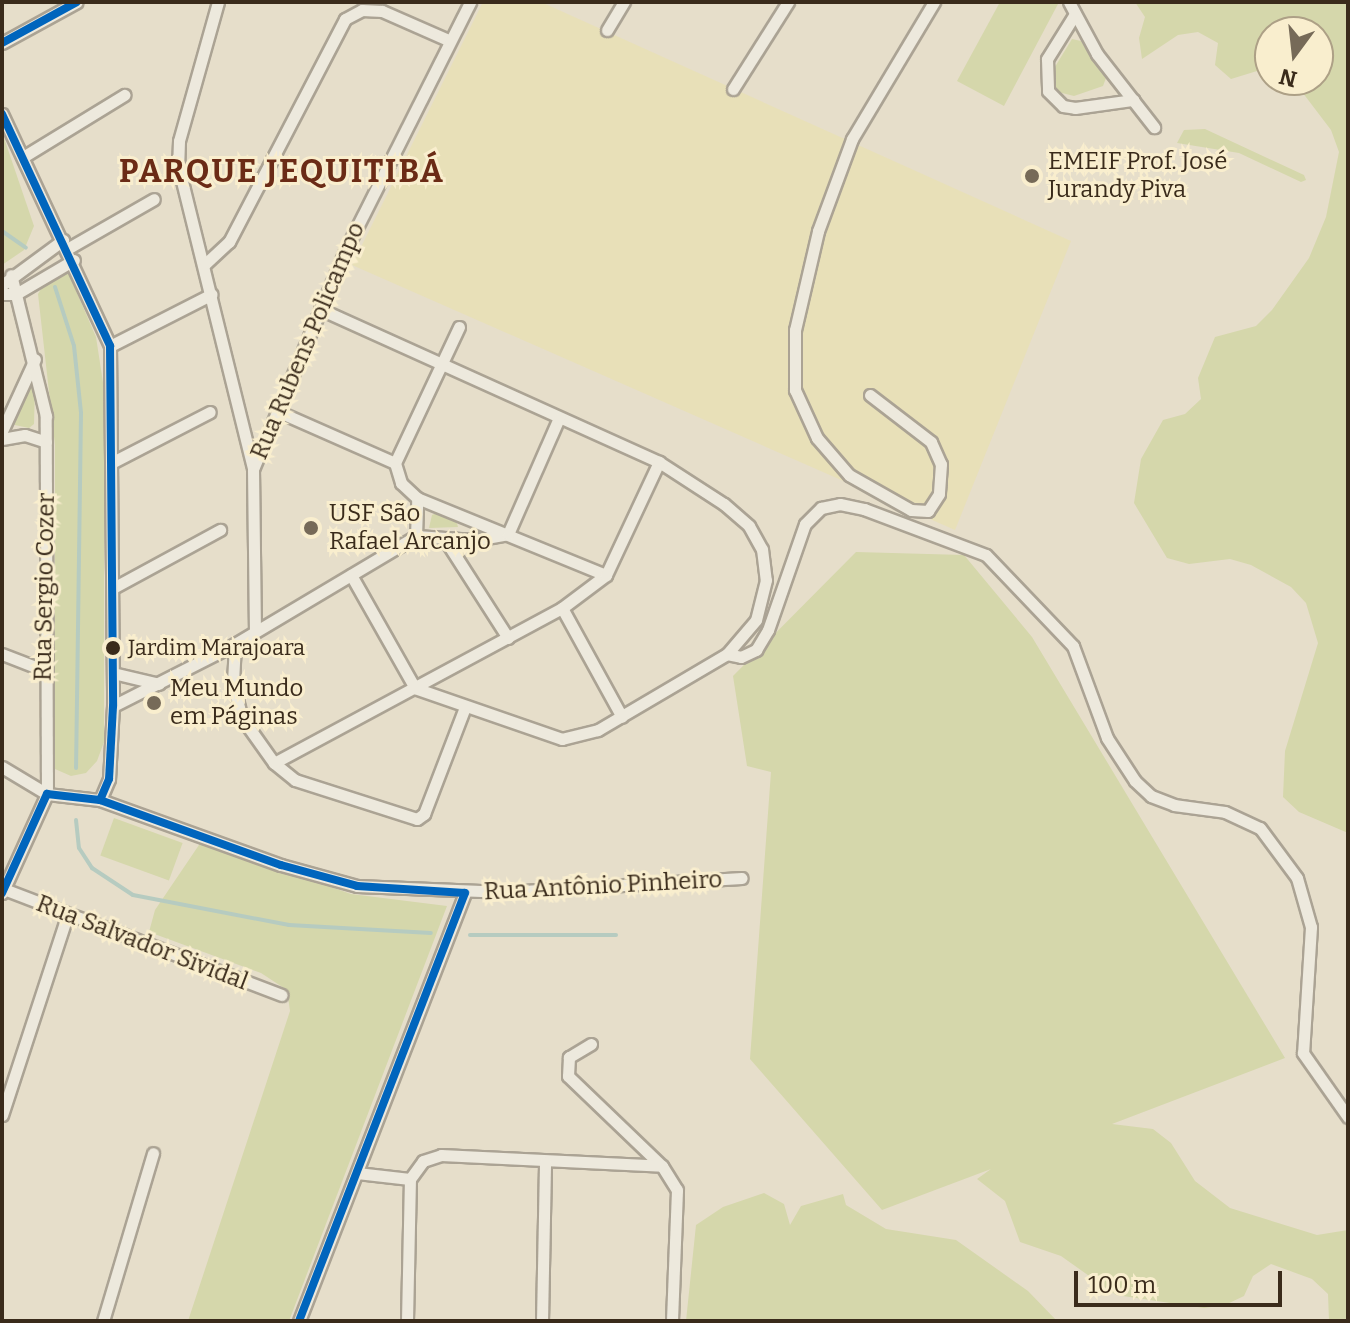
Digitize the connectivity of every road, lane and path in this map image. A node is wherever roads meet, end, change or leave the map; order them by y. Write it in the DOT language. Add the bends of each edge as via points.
graph roads {
  1 [pos="77,2"];
  2 [pos="218,2"];
  3 [pos="470,2"];
  4 [pos="624,2"];
  5 [pos="788,2"];
  6 [pos="934,2"];
  7 [pos="1069,2"];
  8 [pos="1075,14"];
  9 [pos="607,30"];
  10 [pos="448,40"];
  11 [pos="2,43"];
  12 [pos="733,89"];
  13 [pos="124,95"];
  14 [pos="1133,100"];
  15 [pos="2,114"];
  16 [pos="1154,127"];
  17 [pos="23,157"];
  18 [pos="154,199"];
  19 [pos="68,250"];
  20 [pos="205,264"];
  21 [pos="11,275"];
  22 [pos="2,285"];
  23 [pos="2,294"];
  24 [pos="16,294"];
  25 [pos="212,294"];
  26 [pos="320,309"];
  27 [pos="459,327"];
  28 [pos="110,346"];
  29 [pos="35,359"];
  30 [pos="441,365"];
  31 [pos="870,395"];
  32 [pos="277,411"];
  33 [pos="210,412"];
  34 [pos="559,418"];
  35 [pos="2,431"];
  36 [pos="2,439"];
  37 [pos="46,442"];
  38 [pos="659,462"];
  39 [pos="111,463"];
  40 [pos="395,463"];
  41 [pos="253,469"];
  42 [pos="417,498"];
  43 [pos="220,530"];
  44 [pos="508,534"];
  45 [pos="416,536"];
  46 [pos="446,541"];
  47 [pos="351,575"];
  48 [pos="606,575"];
  49 [pos="113,588"];
  50 [pos="562,608"];
  51 [pos="255,632"];
  52 [pos="508,638"];
  53 [pos="235,644"];
  54 [pos="2,654"];
  55 [pos="727,654"];
  56 [pos="43,670"];
  57 [pos="113,673"];
  58 [pos="159,684"];
  59 [pos="415,688"];
  60 [pos="113,706"];
  61 [pos="465,707"];
  62 [pos="622,717"];
  63 [pos="274,763"];
  64 [pos="2,767"];
  65 [pos="47,794"];
  66 [pos="100,800"];
  67 [pos="742,878"];
  68 [pos="3,891"];
  69 [pos="465,893"];
  70 [pos="67,916"];
  71 [pos="281,995"];
  72 [pos="591,1044"];
  73 [pos="2,1115"];
  74 [pos="1348,1117"];
  75 [pos="153,1153"];
  76 [pos="545,1162"];
  77 [pos="662,1166"];
  78 [pos="357,1173"];
  79 [pos="410,1179"];
  80 [pos="103,1321"];
  81 [pos="299,1321"];
  82 [pos="407,1321"];
  83 [pos="542,1321"];
  84 [pos="672,1321"];
  1 -- 11 [label="street"];
  2 -- 20 [label="street" via="179,141 178,165"];
  3 -- 10 [label="street, Rua Rubens Policampo"];
  4 -- 9 [label="street"];
  5 -- 12 [label="street"];
  6 -- 31 [label="street" via="855,132 818,231 796,310 795,390 817,438 849,475 911,510 928,511 939,494 941,464 931,442"];
  7 -- 8 [label="street"];
  8 -- 14 [label="street" via="1097,54"];
  8 -- 14 [label="street" via="1047,59 1048,91 1063,106 1075,108"];
  10 -- 20 [label="street" via="382,11 362,10 345,19 229,242"];
  10 -- 26 [label="street, Rua Rubens Policampo"];
  13 -- 17 [label="street"];
  14 -- 16 [label="street"];
  15 -- 17 [label="street"];
  17 -- 19 [label="street"];
  18 -- 19 [label="street"];
  19 -- 21 [label="street"];
  19 -- 24 [label="street"];
  19 -- 28 [label="street"];
  20 -- 25 [label="street"];
  21 -- 22 [label="street"];
  21 -- 24 [label="street, Rua Sergio Cozer"];
  23 -- 24 [label="street"];
  24 -- 29 [label="street, Rua Sergio Cozer"];
  25 -- 28 [label="street"];
  25 -- 41 [label="street"];
  26 -- 30 [label="street"];
  26 -- 32 [label="street, Rua Rubens Policampo"];
  27 -- 30 [label="street"];
  28 -- 39 [label="street"];
  29 -- 35 [label="street"];
  29 -- 37 [label="street, Rua Sergio Cozer"];
  30 -- 34 [label="street"];
  30 -- 40 [label="street"];
  32 -- 40 [label="street"];
  32 -- 41 [label="street, Rua Rubens Policampo"];
  33 -- 39 [label="street"];
  34 -- 38 [label="street"];
  34 -- 44 [label="street"];
  36 -- 37 [label="street" via="25,435"];
  37 -- 56 [label="street, Rua Sergio Cozer"];
  38 -- 48 [label="street"];
  38 -- 55 [label="street" via="724,504 749,526 762,549 766,580 756,620"];
  39 -- 49 [label="street"];
  40 -- 42 [label="street" via="401,483"];
  41 -- 51 [label="street"];
  42 -- 44 [label="street"];
  42 -- 45 [label="street"];
  43 -- 49 [label="street"];
  44 -- 46 [label="street"];
  44 -- 48 [label="street"];
  45 -- 46 [label="street"];
  45 -- 47 [label="street"];
  46 -- 52 [label="street"];
  47 -- 51 [label="street"];
  47 -- 59 [label="street"];
  48 -- 50 [label="street"];
  49 -- 57 [label="street"];
  50 -- 52 [label="street"];
  50 -- 62 [label="street"];
  51 -- 53 [label="street"];
  52 -- 59 [label="street"];
  53 -- 58 [label="street"];
  53 -- 63 [label="street" via="233,683 242,718"];
  54 -- 56 [label="street"];
  55 -- 62 [label="street"];
  55 -- 74 [label="street" via="741,657 756,650 805,524 821,508 840,504 864,509 986,555 1073,646 1107,738 1135,781 1162,800 1225,812 1260,828 1297,878 1311,927 1303,1053"];
  56 -- 65 [label="street, Rua Sergio Cozer"];
  57 -- 58 [label="street"];
  57 -- 60 [label="street"];
  58 -- 60 [label="street"];
  59 -- 61 [label="street"];
  59 -- 63 [label="street"];
  60 -- 66 [label="street" via="109,779"];
  61 -- 62 [label="street" via="562,739"];
  61 -- 63 [label="street" via="424,814 417,819 295,780"];
  64 -- 65 [label="street"];
  65 -- 66 [label="street, Rua Antônio Pinheiro"];
  65 -- 68 [label="street, Rua Sergio Cozer"];
  66 -- 69 [label="street, Rua Antônio Pinheiro" via="357,886"];
  67 -- 69 [label="street, Rua Antônio Pinheiro"];
  68 -- 70 [label="street, Rua Salvador Sividal"];
  69 -- 78 [label="street"];
  70 -- 71 [label="street, Rua Salvador Sividal"];
  70 -- 73 [label="street"];
  72 -- 77 [label="street" via="569,1057 568,1076"];
  75 -- 80 [label="street"];
  76 -- 77 [label="street"];
  76 -- 79 [label="street" via="441,1155 423,1161"];
  76 -- 83 [label="street"];
  77 -- 84 [label="street" via="677,1190"];
  78 -- 79 [label="street"];
  78 -- 81 [label="street"];
  79 -- 82 [label="street"];
}
